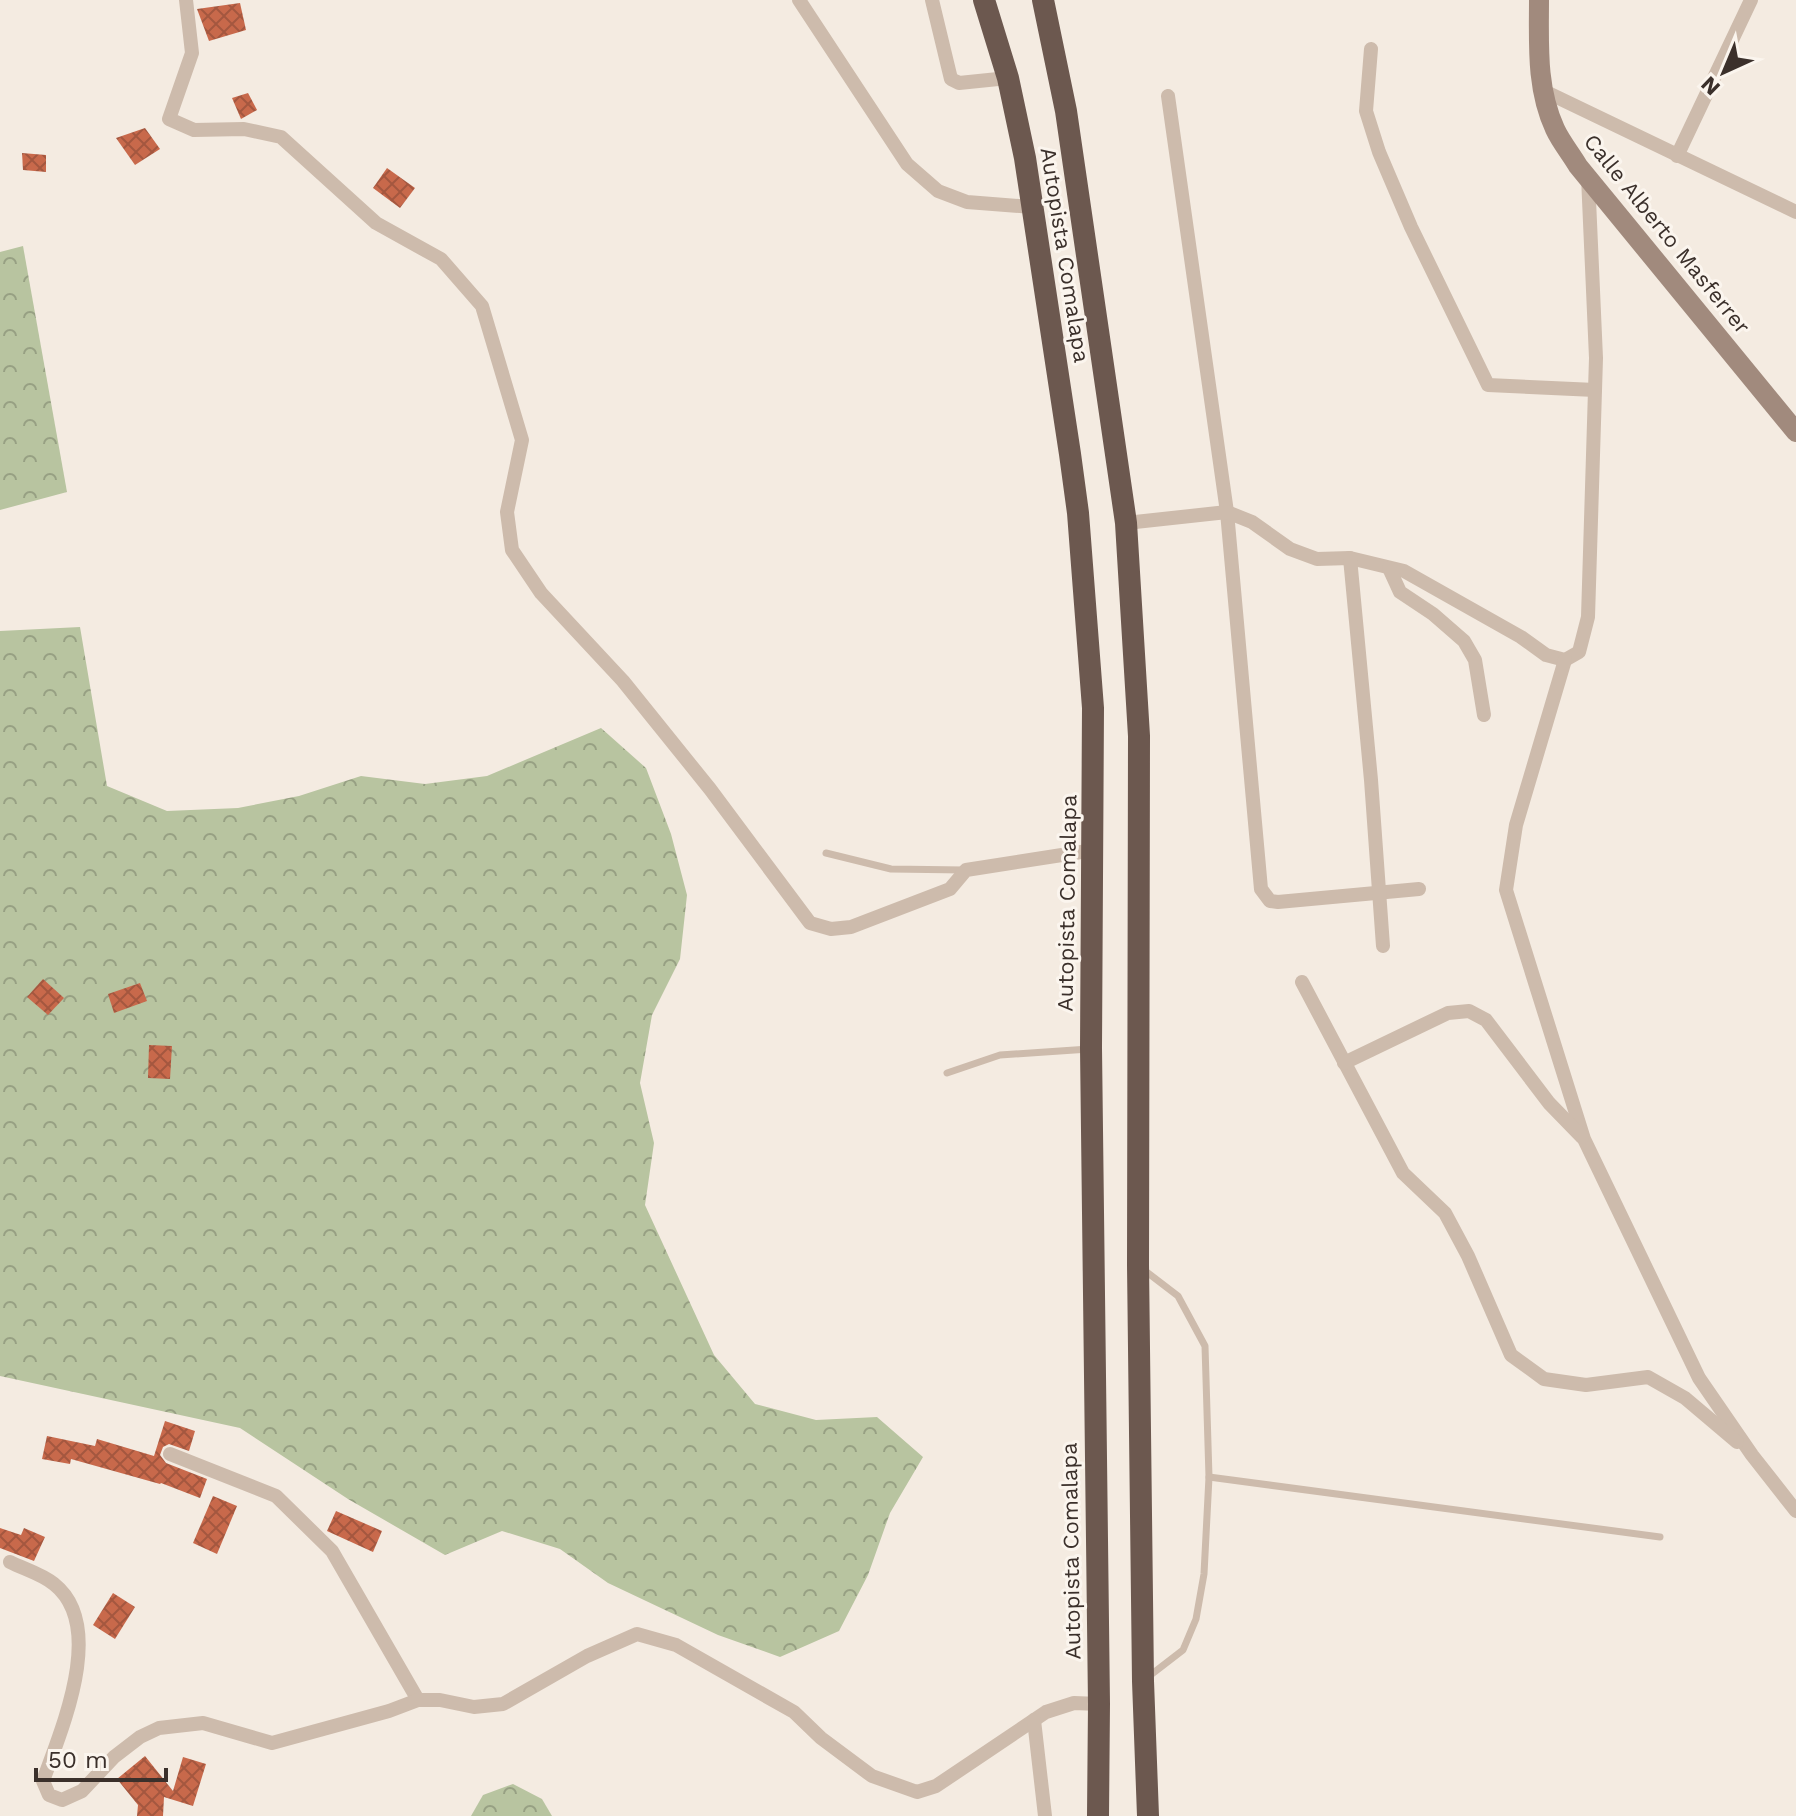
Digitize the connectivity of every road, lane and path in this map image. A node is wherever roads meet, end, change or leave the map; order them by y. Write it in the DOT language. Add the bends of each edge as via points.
graph roads {
  1 [pos="186,0"];
  2 [pos="799,0"];
  3 [pos="932,0"];
  4 [pos="984,0"];
  5 [pos="1043,0"];
  6 [pos="1539,0"];
  7 [pos="1751,0"];
  8 [pos="1371,49"];
  9 [pos="1008,78"];
  10 [pos="1542,90"];
  11 [pos="1168,96"];
  12 [pos="1677,156"];
  13 [pos="1588,177"];
  14 [pos="1032,207"];
  15 [pos="1796,212"];
  16 [pos="1595,390"];
  17 [pos="1796,432"];
  18 [pos="1227,512"];
  19 [pos="1126,523"];
  20 [pos="1350,558"];
  21 [pos="1389,568"];
  22 [pos="1565,660"];
  23 [pos="1484,715"];
  24 [pos="1094,850"];
  25 [pos="826,853"];
  26 [pos="966,870"];
  27 [pos="1419,889"];
  28 [pos="1379,892"];
  29 [pos="1383,946"];
  30 [pos="1302,982"];
  31 [pos="1091,1048"];
  32 [pos="1344,1063"];
  33 [pos="947,1073"];
  34 [pos="1584,1139"];
  35 [pos="1138,1265"];
  36 [pos="170,1454"];
  37 [pos="1752,1455"];
  38 [pos="1209,1477"];
  39 [pos="1796,1511"];
  40 [pos="1660,1537"];
  41 [pos="10,1562"];
  42 [pos="1143,1681"];
  43 [pos="418,1700"];
  44 [pos="1099,1704"];
  45 [pos="1034,1720"];
  46 [pos="1045,1816"];
  47 [pos="1098,1816"];
  48 [pos="1148,1816"];
  1 -- 26 [label="street" via="192,53 169,119 194,130 244,129 281,137 376,223 441,259 482,306 522,440 507,512 512,550 541,593 623,681 710,789 810,923 851,927 950,889"];
  2 -- 14 [label="street" via="907,164 938,191 967,202"];
  3 -- 9 [label="street" via="951,79 959,83"];
  4 -- 9 [label="highway, Autopista Comalapa"];
  5 -- 19 [label="highway, Autopista Comalapa" via="1066,111"];
  6 -- 10 [label="main road, Calle Alberto Masferrer"];
  7 -- 12 [label="street"];
  8 -- 16 [label="street" via="1366,111 1379,152 1488,385"];
  9 -- 14 [label="highway, Autopista Comalapa"];
  10 -- 12 [label="street"];
  10 -- 13 [label="main road, Calle Alberto Masferrer" via="1556,132"];
  11 -- 18 [label="street"];
  12 -- 15 [label="street"];
  13 -- 16 [label="street"];
  13 -- 17 [label="main road, Calle Alberto Masferrer"];
  14 -- 24 [label="highway, Autopista Comalapa" via="1078,513 1093,708"];
  16 -- 22 [label="street" via="1588,617 1579,652"];
  18 -- 19 [label="street"];
  18 -- 20 [label="street" via="1252,522 1290,549 1317,559"];
  18 -- 28 [label="street" via="1261,889 1270,901 1278,902"];
  19 -- 35 [label="highway, Autopista Comalapa" via="1139,736"];
  20 -- 21 [label="street"];
  20 -- 28 [label="street"];
  21 -- 22 [label="street" via="1404,571 1546,655"];
  21 -- 23 [label="street" via="1400,592 1464,641 1475,660"];
  22 -- 34 [label="street" via="1516,825 1506,890"];
  24 -- 26 [label="street"];
  24 -- 31 [label="highway, Autopista Comalapa"];
  25 -- 26 [label="lane" via="891,869"];
  27 -- 28 [label="street"];
  28 -- 29 [label="street"];
  30 -- 32 [label="street"];
  31 -- 33 [label="lane" via="1000,1055"];
  31 -- 44 [label="highway, Autopista Comalapa"];
  32 -- 34 [label="street" via="1448,1013 1469,1011 1486,1020 1549,1103"];
  32 -- 37 [label="street" via="1403,1173 1445,1213 1511,1355 1544,1379 1586,1385 1648,1377 1685,1398"];
  34 -- 37 [label="street" via="1699,1378"];
  35 -- 38 [label="lane" via="1178,1296 1205,1346"];
  35 -- 42 [label="highway, Autopista Comalapa"];
  36 -- 43 [label="street" via="276,1496 332,1551"];
  37 -- 39 [label="street"];
  38 -- 40 [label="lane"];
  38 -- 42 [label="lane" via="1196,1619 1183,1650"];
  41 -- 43 [label="street" via="53,1582 76,1619 80,1642 69,1709 43,1781 49,1795 62,1800 82,1791 114,1757 159,1728 203,1723 272,1743"];
  42 -- 48 [label="highway, Autopista Comalapa"];
  43 -- 45 [label="street" via="474,1707 503,1704 637,1634 676,1645 715,1667 794,1712 872,1776 917,1792 936,1786"];
  44 -- 45 [label="street" via="1074,1703"];
  44 -- 47 [label="highway, Autopista Comalapa"];
  45 -- 46 [label="street"];
}
